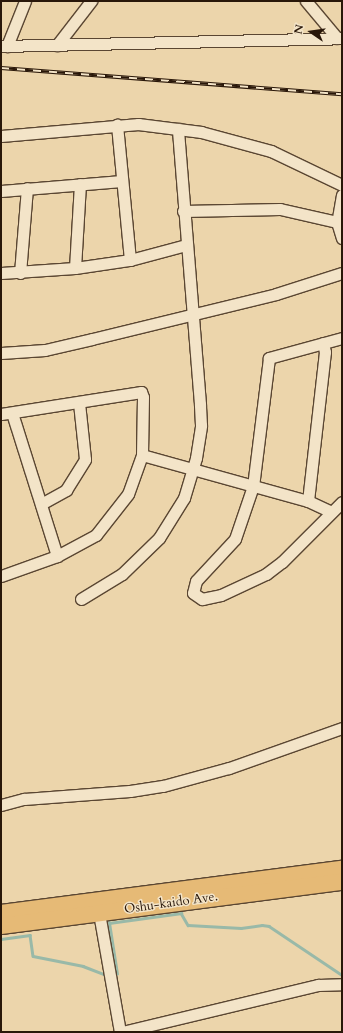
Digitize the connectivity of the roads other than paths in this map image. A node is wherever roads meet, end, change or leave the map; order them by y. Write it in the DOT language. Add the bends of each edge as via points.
graph roads {
  1 [pos="25,1"];
  2 [pos="91,1"];
  3 [pos="306,1"];
  4 [pos="340,38"];
  5 [pos="57,45"];
  6 [pos="4,46"];
  7 [pos="117,126"];
  8 [pos="178,129"];
  9 [pos="1,136"];
  10 [pos="122,181"];
  11 [pos="80,184"];
  12 [pos="342,185"];
  13 [pos="27,188"];
  14 [pos="1,191"];
  15 [pos="342,195"];
  16 [pos="183,210"];
  17 [pos="337,222"];
  18 [pos="342,238"];
  19 [pos="186,245"];
  20 [pos="130,260"];
  21 [pos="75,268"];
  22 [pos="1,273"];
  23 [pos="20,273"];
  24 [pos="342,273"];
  25 [pos="193,313"];
  26 [pos="342,338"];
  27 [pos="323,343"];
  28 [pos="1,353"];
  29 [pos="79,403"];
  30 [pos="6,414"];
  31 [pos="142,455"];
  32 [pos="193,469"];
  33 [pos="253,486"];
  34 [pos="308,501"];
  35 [pos="342,502"];
  36 [pos="40,504"];
  37 [pos="332,512"];
  38 [pos="57,556"];
  39 [pos="2,574"];
  40 [pos="81,599"];
  41 [pos="342,728"];
  42 [pos="1,805"];
  43 [pos="342,869"];
  44 [pos="342,882"];
  45 [pos="1,913"];
  46 [pos="99,913"];
  47 [pos="1,926"];
  48 [pos="342,984"];
  49 [pos="121,1032"];
  1 -- 6 [label="street"];
  2 -- 5 [label="street"];
  3 -- 4 [label="street"];
  4 -- 5 [label="street"];
  5 -- 6 [label="street"];
  7 -- 8 [label="street" via="138,124"];
  7 -- 9 [label="street"];
  7 -- 10 [label="street"];
  8 -- 12 [label="street" via="220,135 257,146 291,159"];
  8 -- 16 [label="street"];
  10 -- 11 [label="street"];
  10 -- 20 [label="street"];
  11 -- 13 [label="street"];
  11 -- 21 [label="street"];
  13 -- 14 [label="street"];
  13 -- 23 [label="street"];
  15 -- 17 [label="street"];
  16 -- 17 [label="street" via="280,209"];
  16 -- 19 [label="street"];
  17 -- 18 [label="street"];
  19 -- 20 [label="street"];
  19 -- 25 [label="street"];
  20 -- 21 [label="street"];
  21 -- 23 [label="street"];
  22 -- 23 [label="street"];
  24 -- 25 [label="street" via="276,294"];
  25 -- 28 [label="street" via="45,350"];
  25 -- 32 [label="street" via="201,426"];
  26 -- 27 [label="street"];
  27 -- 33 [label="street" via="269,358"];
  27 -- 34 [label="street" via="325,352"];
  29 -- 30 [label="street"];
  29 -- 31 [label="street" via="141,392"];
  29 -- 36 [label="street" via="85,459 66,490"];
  30 -- 36 [label="street"];
  31 -- 32 [label="street"];
  31 -- 38 [label="street" via="128,494 96,535"];
  32 -- 33 [label="street"];
  32 -- 40 [label="street" via="184,498 159,538 122,574"];
  33 -- 34 [label="street"];
  33 -- 37 [label="street" via="235,539 196,581 193,588 197,597 202,599 221,595 266,574 282,562"];
  34 -- 37 [label="street"];
  35 -- 37 [label="street"];
  36 -- 38 [label="street"];
  38 -- 39 [label="street"];
  41 -- 42 [label="street" via="229,768 163,786 24,799"];
  43 -- 45 [label="highway, Oshu-kaido Ave."];
  44 -- 46 [label="highway, Oshu-kaido Ave."];
  46 -- 47 [label="highway, Oshu-kaido Ave."];
  46 -- 49 [label="street"];
  48 -- 49 [label="street" via="318,986"];
}
